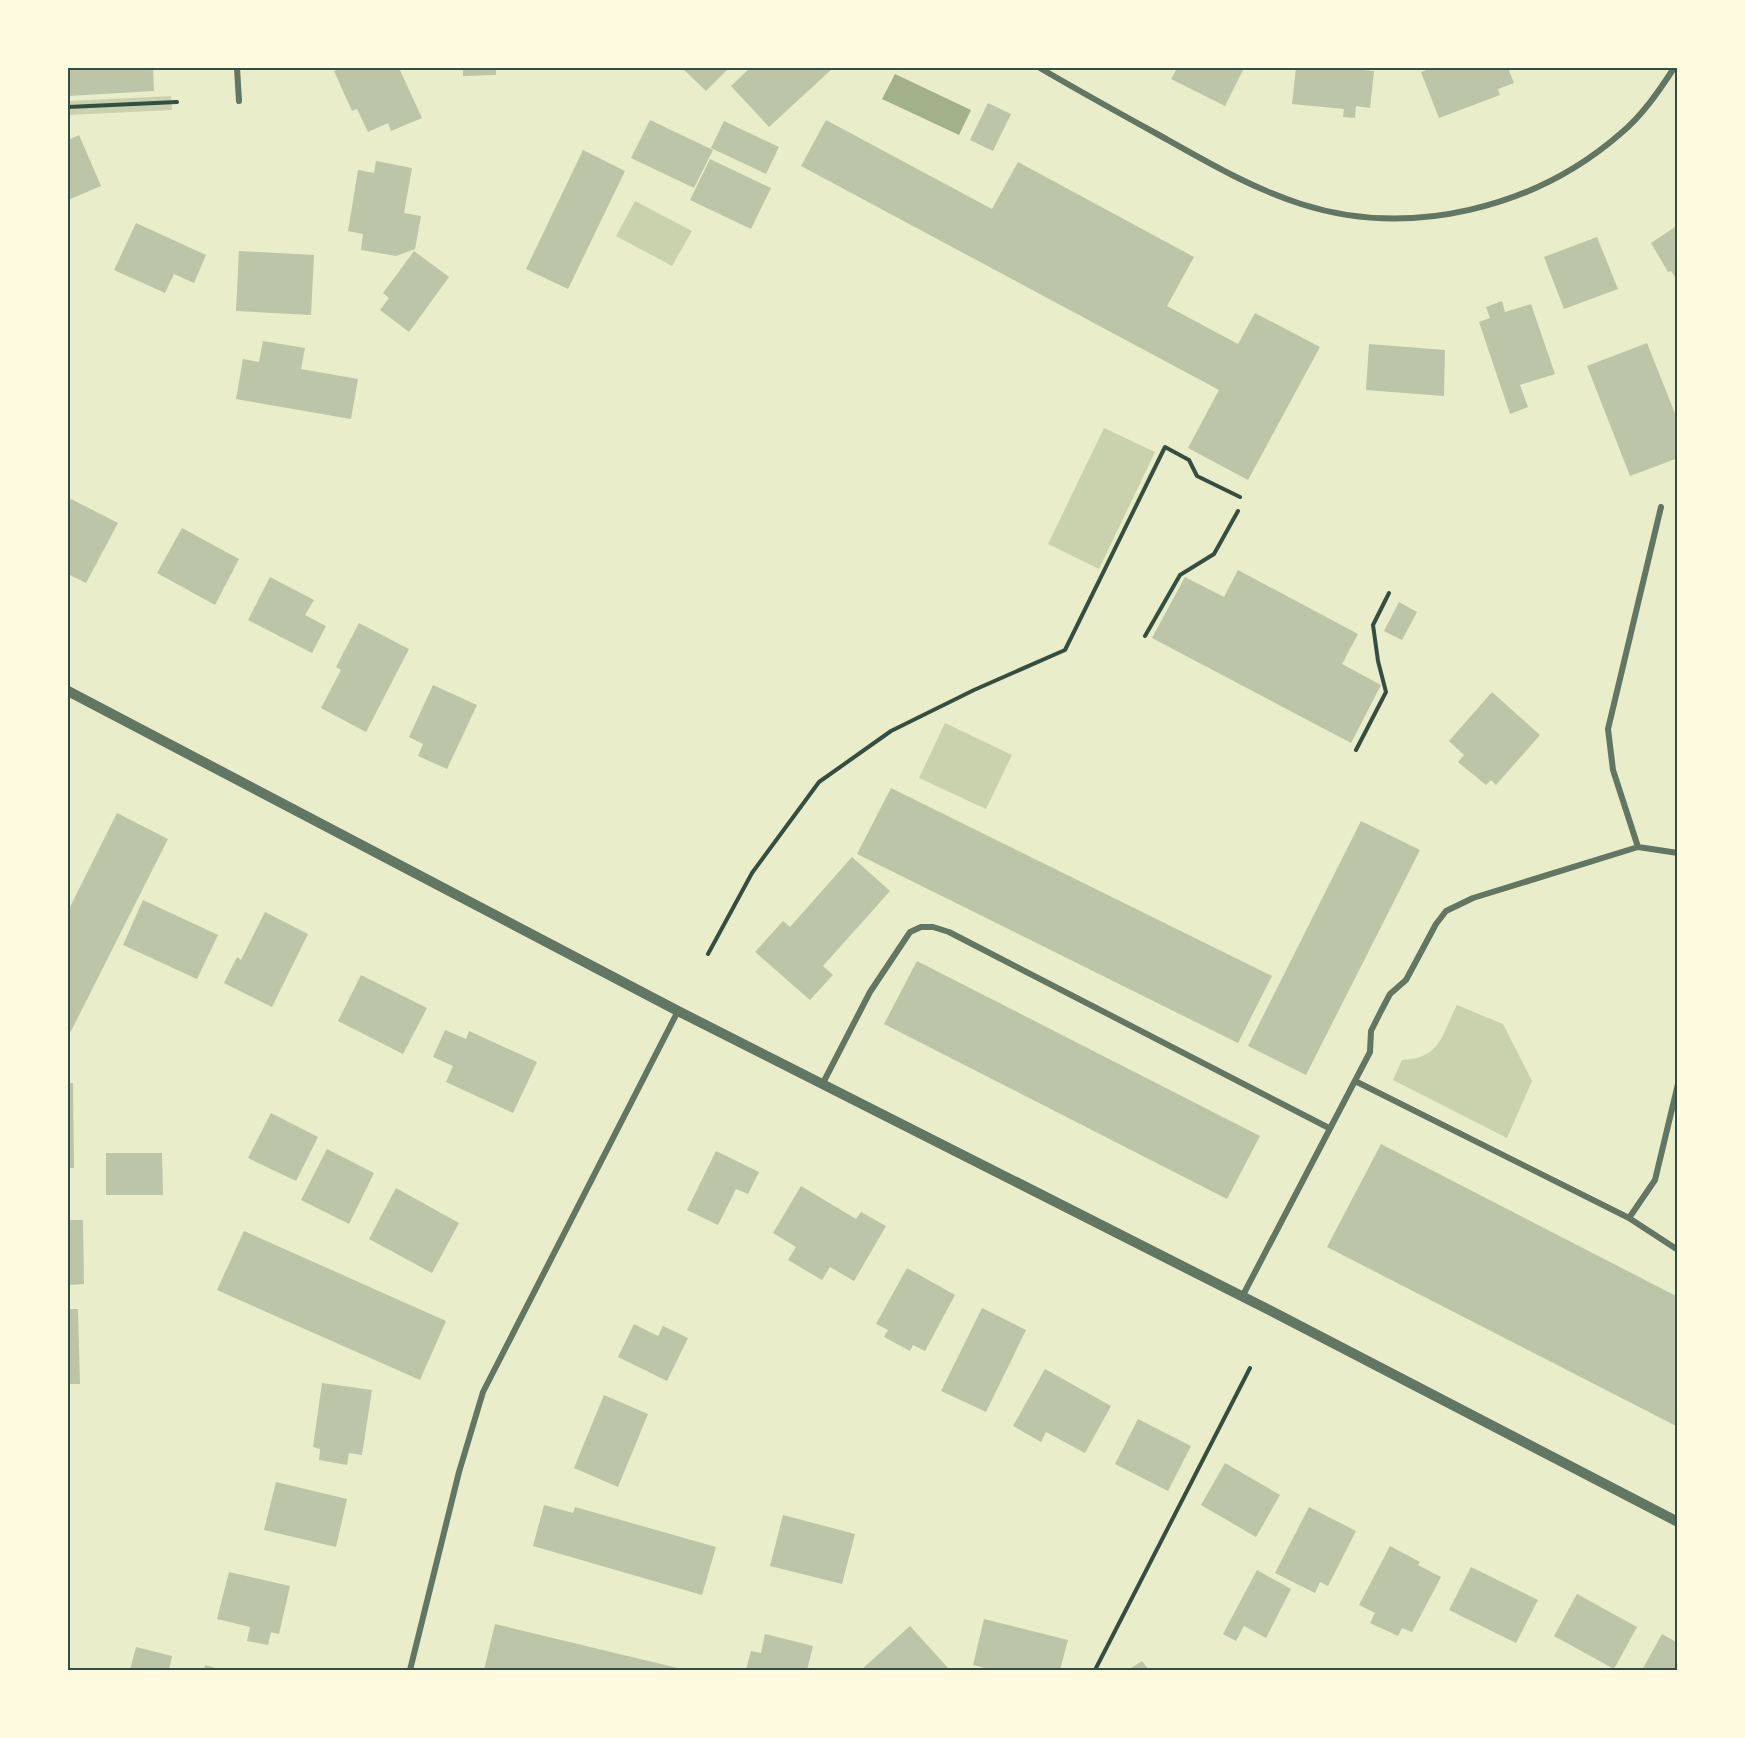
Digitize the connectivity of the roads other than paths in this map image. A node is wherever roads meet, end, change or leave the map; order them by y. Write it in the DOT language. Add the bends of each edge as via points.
graph roads {
  1 [pos="237,68"];
  2 [pos="1040,68"];
  3 [pos="1674,68"];
  4 [pos="239,101"];
  5 [pos="1661,507"];
  6 [pos="68,691"];
  7 [pos="1638,847"];
  8 [pos="1677,853"];
  9 [pos="678,1011"];
  10 [pos="1354,1081"];
  11 [pos="823,1083"];
  12 [pos="1677,1084"];
  13 [pos="1329,1128"];
  14 [pos="1629,1218"];
  15 [pos="1677,1250"];
  16 [pos="1242,1298"];
  17 [pos="1677,1522"];
  18 [pos="410,1671"];
  1 -- 4 [label="street"];
  2 -- 3 [label="street" via="1258,188 1302,204 1384,219 1467,210 1505,201 1547,183 1585,162 1622,133"];
  5 -- 7 [label="street" via="1608,729 1613,770"];
  6 -- 9 [label="street"];
  7 -- 8 [label="street"];
  7 -- 10 [label="street" via="1473,898 1446,911 1406,980 1390,994 1371,1030 1370,1052"];
  9 -- 11 [label="street"];
  9 -- 18 [label="street" via="483,1392"];
  10 -- 13 [label="street"];
  10 -- 14 [label="street"];
  11 -- 13 [label="street" via="870,992 910,932 933,927 950,932"];
  11 -- 16 [label="street"];
  12 -- 14 [label="street" via="1655,1180"];
  13 -- 16 [label="street"];
  14 -- 15 [label="street"];
  16 -- 17 [label="street"];
}
